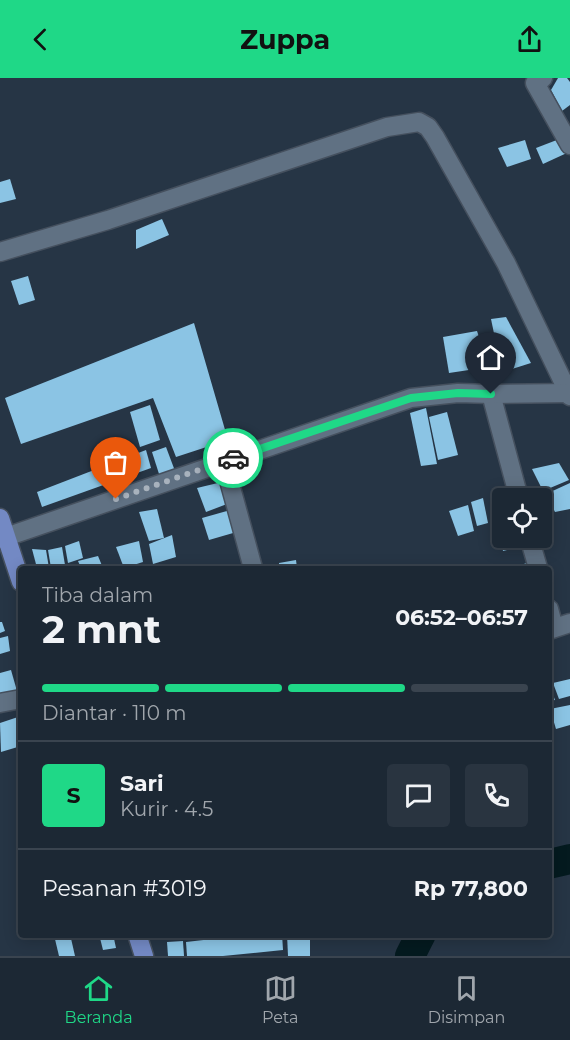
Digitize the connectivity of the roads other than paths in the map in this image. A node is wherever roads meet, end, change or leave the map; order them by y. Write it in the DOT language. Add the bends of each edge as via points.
graph roads {
  1 [pos="537,80"];
  2 [pos="570,145"];
  3 [pos="0,252"];
  4 [pos="491,394"];
  5 [pos="570,394"];
  6 [pos="224,462"];
  7 [pos="516,488"];
  8 [pos="0,518"];
  9 [pos="3,538"];
  10 [pos="532,548"];
  11 [pos="252,566"];
  12 [pos="537,566"];
  13 [pos="18,575"];
  14 [pos="18,700"];
  15 [pos="0,703"];
  16 [pos="138,938"];
  17 [pos="144,956"];
  1 -- 2 [label="street"];
  3 -- 5 [label="street" via="387,128 419,122 435,137 506,263"];
  4 -- 5 [label="street"];
  4 -- 6 [label="street" via="411,398"];
  4 -- 7 [label="street"];
  6 -- 9 [label="street"];
  6 -- 11 [label="street"];
  8 -- 9 [label="main road"];
  9 -- 13 [label="main road"];
  10 -- 12 [label="street"];
  14 -- 15 [label="street"];
  16 -- 17 [label="main road"];
}
